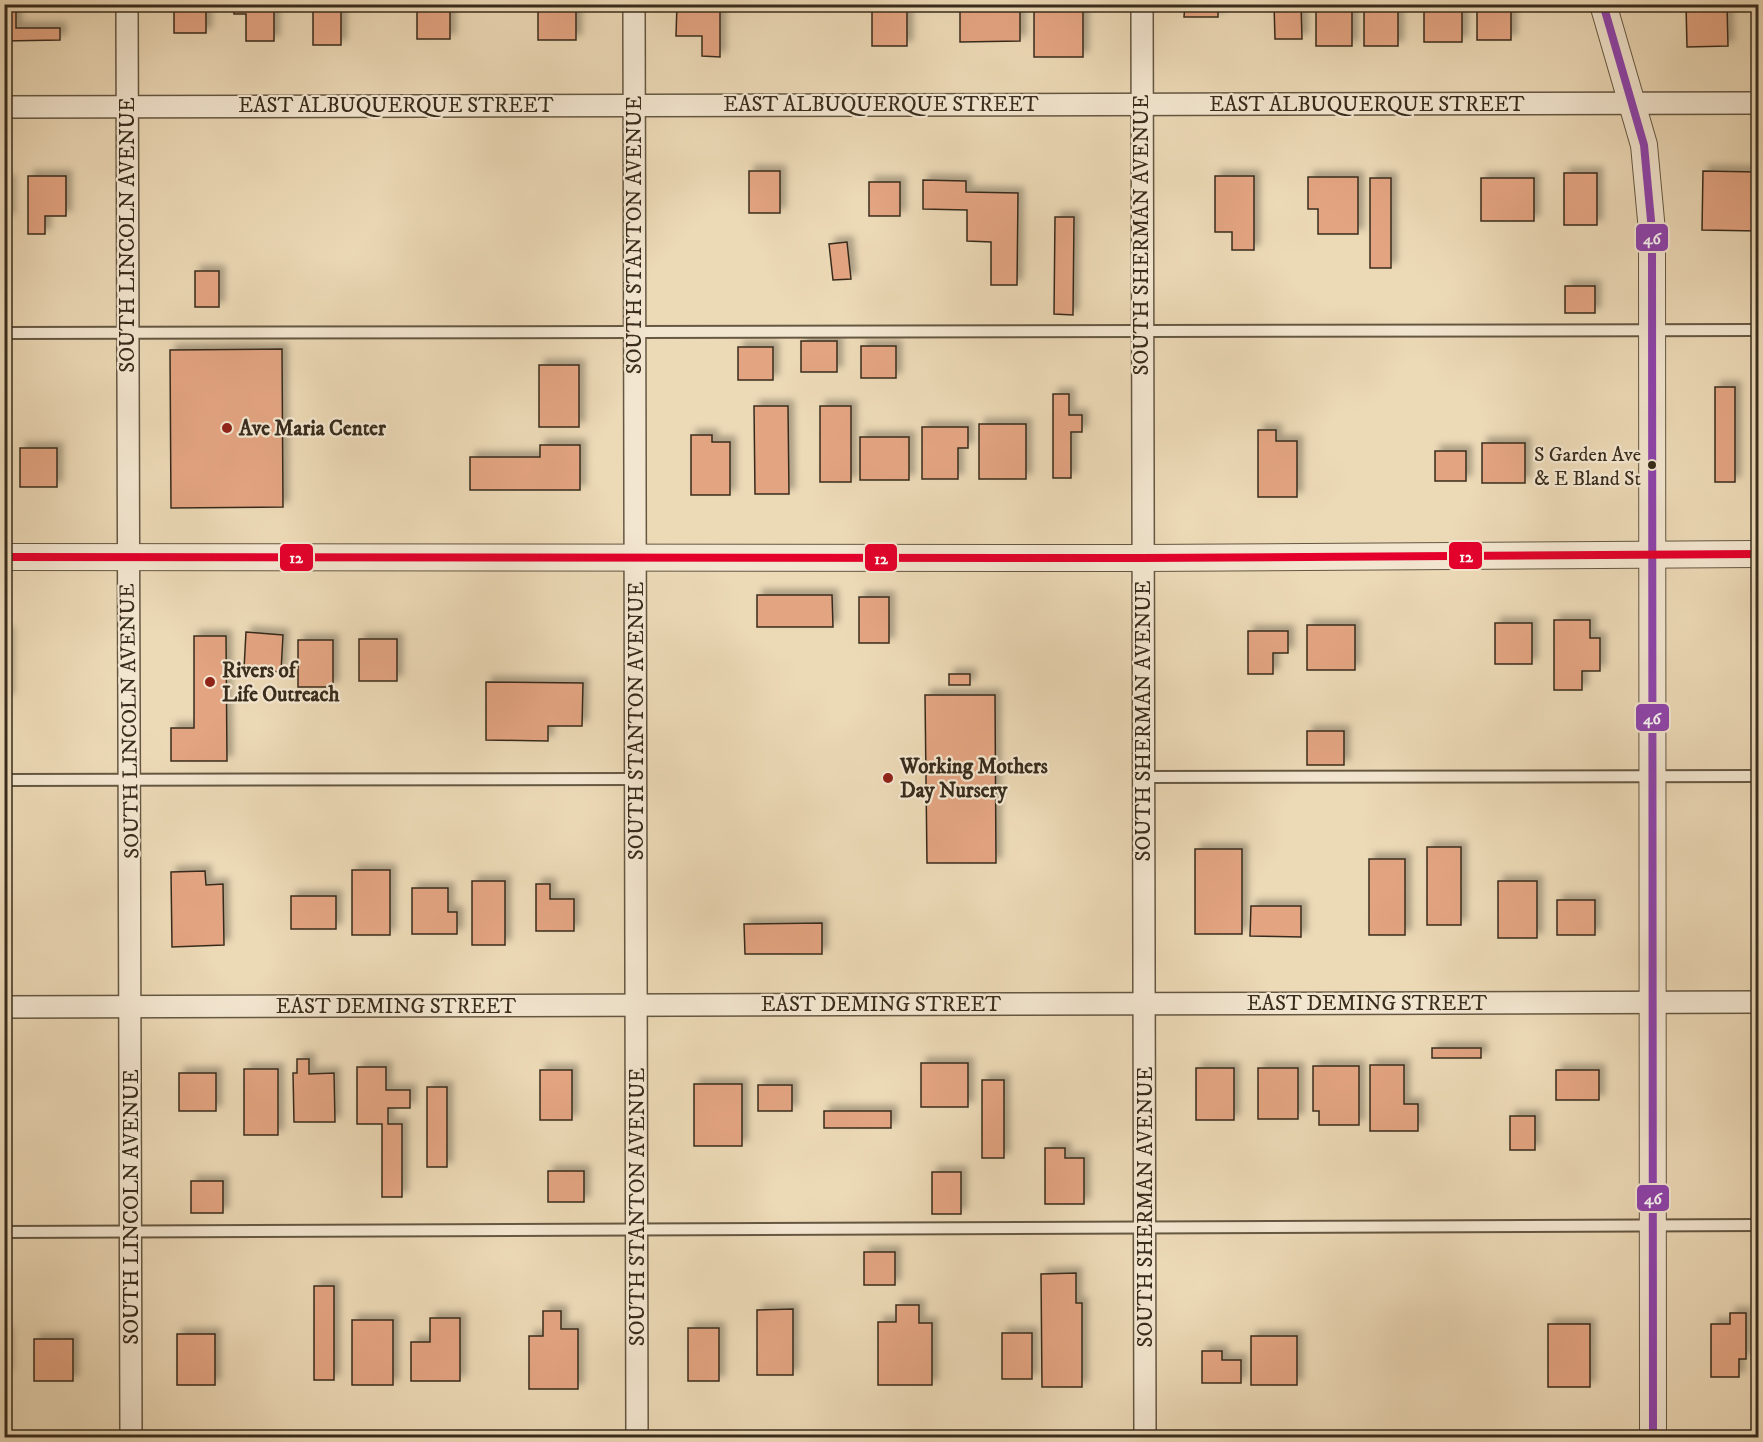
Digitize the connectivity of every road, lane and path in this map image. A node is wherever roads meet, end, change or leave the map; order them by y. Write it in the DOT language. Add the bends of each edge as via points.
graph roads {
  1 [pos="127,4"];
  2 [pos="634,4"];
  3 [pos="1142,4"];
  4 [pos="1603,4"];
  5 [pos="633,104"];
  6 [pos="1141,104"];
  7 [pos="1758,104"];
  8 [pos="1634,105"];
  9 [pos="127,106"];
  10 [pos="4,107"];
  11 [pos="1652,330"];
  12 [pos="1758,330"];
  13 [pos="634,332"];
  14 [pos="1141,332"];
  15 [pos="4,333"];
  16 [pos="127,333"];
  17 [pos="1651,554"];
  18 [pos="1758,554"];
  19 [pos="127,556"];
  20 [pos="634,556"];
  21 [pos="4,557"];
  22 [pos="1142,558"];
  23 [pos="1758,776"];
  24 [pos="1143,777"];
  25 [pos="1651,777"];
  26 [pos="636,779"];
  27 [pos="4,780"];
  28 [pos="129,780"];
  29 [pos="1758,1002"];
  30 [pos="1145,1003"];
  31 [pos="1652,1003"];
  32 [pos="637,1005"];
  33 [pos="131,1006"];
  34 [pos="4,1007"];
  35 [pos="1652,1225"];
  36 [pos="1758,1225"];
  37 [pos="1145,1229"];
  38 [pos="4,1232"];
  39 [pos="131,1232"];
  40 [pos="637,1232"];
  41 [pos="131,1437"];
  42 [pos="637,1437"];
  43 [pos="1145,1437"];
  44 [pos="1653,1437"];
  1 -- 9 [label="street, SOUTH LINCOLN AVENUE"];
  2 -- 5 [label="street, SOUTH STANTON AVENUE"];
  3 -- 6 [label="street, SOUTH SHERMAN AVENUE"];
  4 -- 8 [label="street"];
  5 -- 6 [label="street, EAST ALBUQUERQUE STREET"];
  5 -- 9 [label="street, EAST ALBUQUERQUE STREET"];
  5 -- 13 [label="street, SOUTH STANTON AVENUE"];
  6 -- 8 [label="street, EAST ALBUQUERQUE STREET"];
  6 -- 14 [label="street, SOUTH SHERMAN AVENUE"];
  7 -- 8 [label="street, EAST ALBUQUERQUE STREET"];
  8 -- 11 [label="street" via="1649,183"];
  9 -- 10 [label="street, EAST ALBUQUERQUE STREET"];
  9 -- 16 [label="street, SOUTH LINCOLN AVENUE"];
  11 -- 12 [label="lane"];
  11 -- 14 [label="lane"];
  11 -- 17 [label="street"];
  13 -- 14 [label="lane"];
  13 -- 16 [label="lane"];
  13 -- 20 [label="street, SOUTH STANTON AVENUE"];
  14 -- 22 [label="street, SOUTH SHERMAN AVENUE"];
  15 -- 16 [label="lane"];
  16 -- 19 [label="street, SOUTH LINCOLN AVENUE"];
  17 -- 18 [label="street"];
  17 -- 22 [label="street"];
  17 -- 25 [label="street"];
  19 -- 20 [label="street"];
  19 -- 21 [label="street"];
  19 -- 28 [label="street, SOUTH LINCOLN AVENUE"];
  20 -- 22 [label="street"];
  20 -- 26 [label="street, SOUTH STANTON AVENUE"];
  22 -- 24 [label="street, SOUTH SHERMAN AVENUE"];
  23 -- 25 [label="lane"];
  24 -- 25 [label="lane"];
  24 -- 30 [label="street, SOUTH SHERMAN AVENUE"];
  25 -- 31 [label="street"];
  26 -- 28 [label="lane"];
  26 -- 32 [label="street, SOUTH STANTON AVENUE"];
  27 -- 28 [label="lane"];
  28 -- 33 [label="street, SOUTH LINCOLN AVENUE"];
  29 -- 31 [label="street, EAST DEMING STREET"];
  30 -- 31 [label="street, EAST DEMING STREET"];
  30 -- 32 [label="street, EAST DEMING STREET"];
  30 -- 37 [label="street, SOUTH SHERMAN AVENUE"];
  31 -- 35 [label="street"];
  32 -- 33 [label="street, EAST DEMING STREET"];
  32 -- 40 [label="street, SOUTH STANTON AVENUE"];
  33 -- 34 [label="street, EAST DEMING STREET"];
  33 -- 39 [label="street, SOUTH LINCOLN AVENUE"];
  35 -- 36 [label="lane"];
  35 -- 37 [label="lane"];
  35 -- 44 [label="street"];
  37 -- 40 [label="lane"];
  37 -- 43 [label="street, SOUTH SHERMAN AVENUE"];
  38 -- 39 [label="lane"];
  39 -- 40 [label="lane"];
  39 -- 41 [label="street, SOUTH LINCOLN AVENUE"];
  40 -- 42 [label="street, SOUTH STANTON AVENUE"];
}
